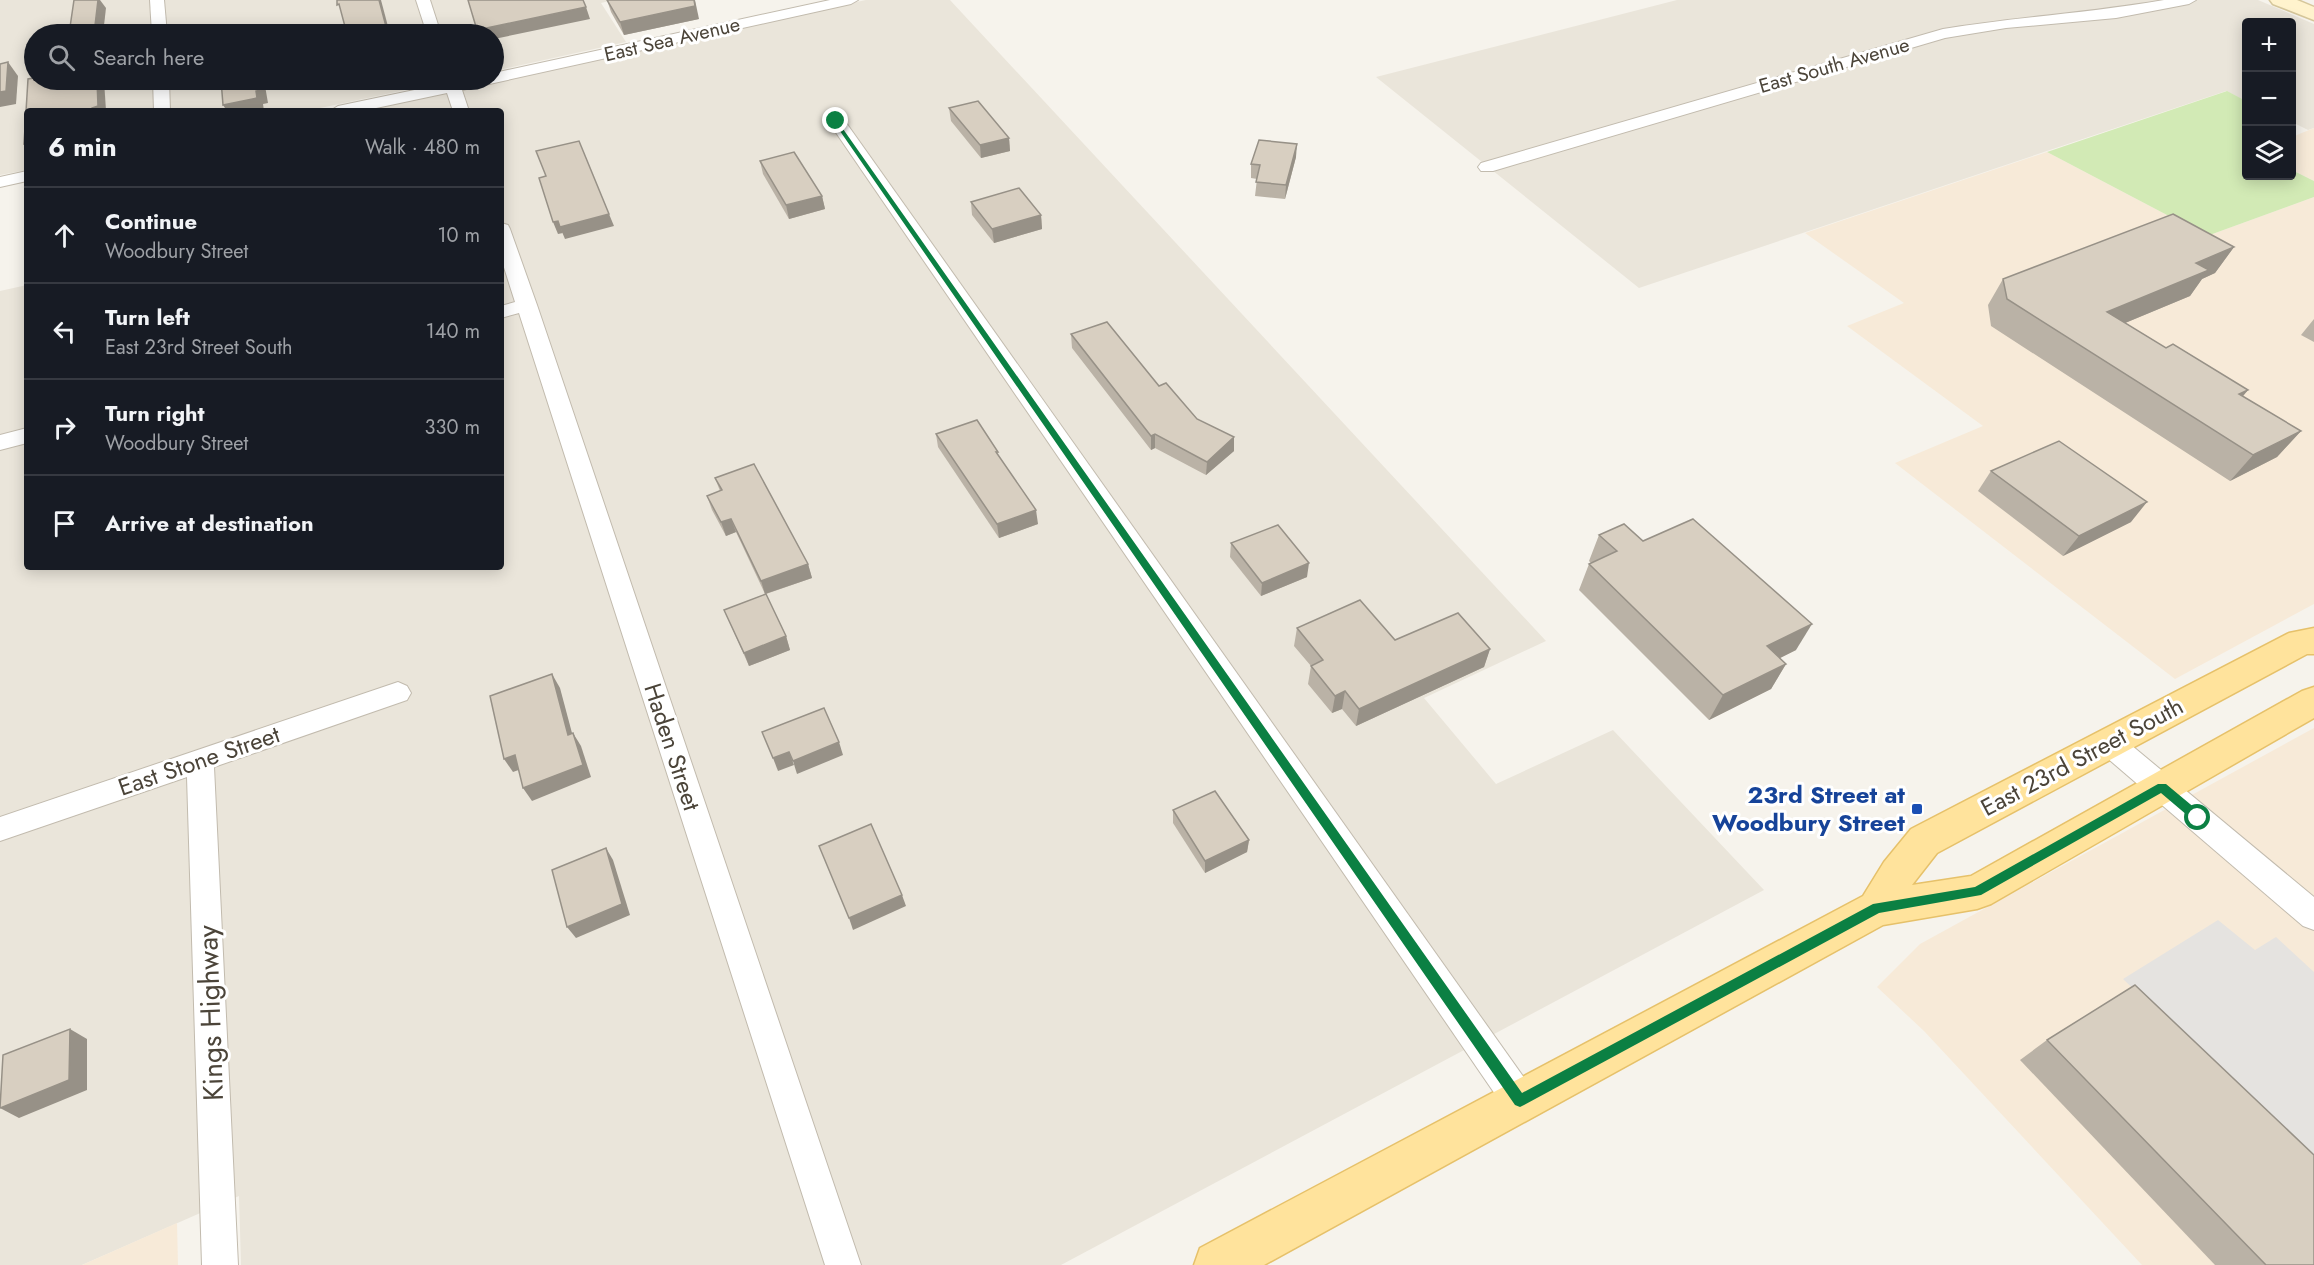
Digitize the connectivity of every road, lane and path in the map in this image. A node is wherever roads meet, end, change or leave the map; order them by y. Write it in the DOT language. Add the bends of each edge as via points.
graph roads {
  1 [pos="157,0"];
  2 [pos="423,0"];
  3 [pos="775,0"];
  4 [pos="851,0"];
  5 [pos="2189,0"];
  6 [pos="2280,0"];
  7 [pos="784,14"];
  8 [pos="2314,14"];
  9 [pos="159,24"];
  10 [pos="431,24"];
  11 [pos="504,76"];
  12 [pos="161,90"];
  13 [pos="423,90"];
  14 [pos="454,90"];
  15 [pos="162,108"];
  16 [pos="350,108"];
  17 [pos="460,108"];
  18 [pos="836,121"];
  19 [pos="1487,167"];
  20 [pos="24,177"];
  21 [pos="0,182"];
  22 [pos="504,238"];
  23 [pos="527,305"];
  24 [pos="504,311"];
  25 [pos="24,436"];
  26 [pos="0,442"];
  27 [pos="2314,641"];
  28 [pos="398,693"];
  29 [pos="2314,701"];
  30 [pos="2109,743"];
  31 [pos="200,761"];
  32 [pos="2162,788"];
  33 [pos="0,829"];
  34 [pos="1877,908"];
  35 [pos="2314,916"];
  36 [pos="1520,1101"];
  37 [pos="220,1265"];
  38 [pos="843,1265"];
  39 [pos="1217,1265"];
  1 -- 9 [label="street"];
  2 -- 10 [label="street"];
  3 -- 7 [label="street"];
  4 -- 7 [label="street, East Sea Avenue"];
  5 -- 19 [label="street, East South Avenue" via="1943,34"];
  6 -- 8 [label="main road"];
  7 -- 11 [label="street, East Sea Avenue"];
  12 -- 15 [label="street"];
  13 -- 16 [label="street"];
  14 -- 17 [label="street"];
  18 -- 36 [label="street"];
  20 -- 21 [label="street"];
  22 -- 23 [label="street, Haden Street"];
  23 -- 24 [label="street"];
  23 -- 38 [label="street, Haden Street"];
  25 -- 26 [label="street"];
  27 -- 30 [label="main road, East 23rd Street South" via="2301,642"];
  28 -- 31 [label="street, East Stone Street"];
  29 -- 32 [label="main road, East 23rd Street South"];
  30 -- 32 [label="street"];
  30 -- 34 [label="main road, East 23rd Street South" via="1924,841"];
  31 -- 33 [label="street, East Stone Street"];
  31 -- 37 [label="street, Kings Highway"];
  32 -- 34 [label="main road, East 23rd Street South" via="1977,892"];
  32 -- 35 [label="street"];
  34 -- 36 [label="main road, East 23rd Street South"];
  36 -- 39 [label="main road, East 23rd Street South"];
}
